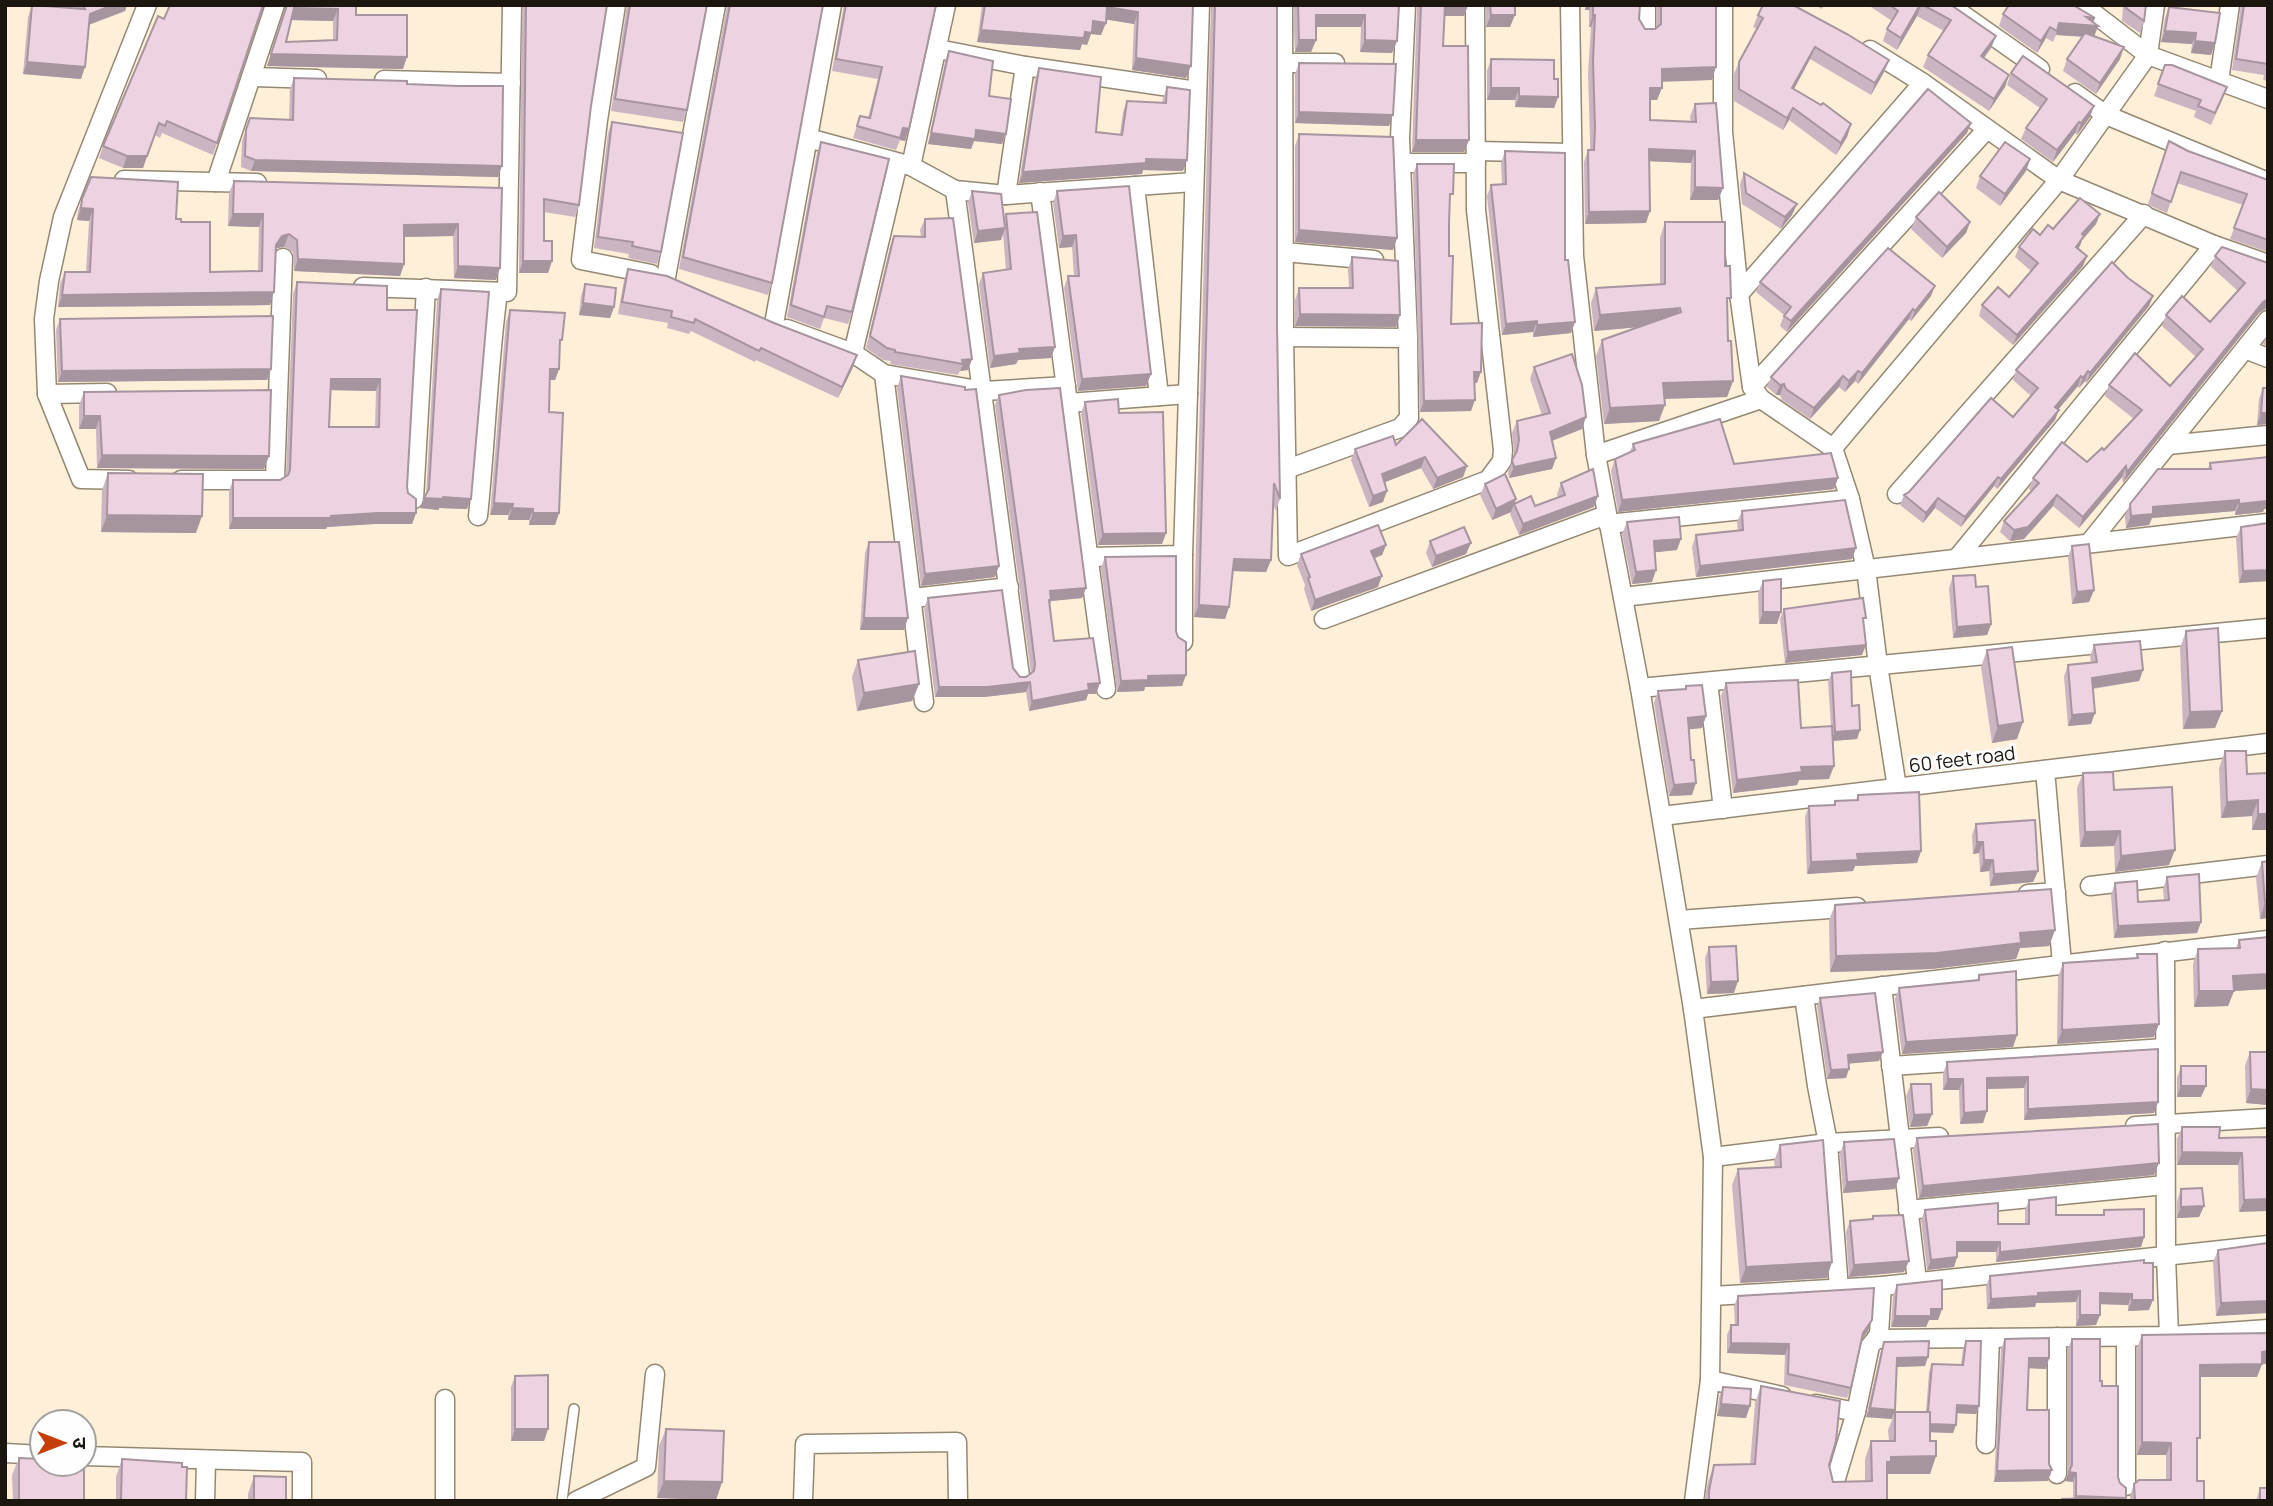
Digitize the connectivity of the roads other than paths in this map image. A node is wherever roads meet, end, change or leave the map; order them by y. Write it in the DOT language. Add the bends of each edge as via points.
graph roads {
  1 [pos="147,5"];
  2 [pos="275,5"];
  3 [pos="512,5"];
  4 [pos="616,5"];
  5 [pos="716,5"];
  6 [pos="831,5"];
  7 [pos="946,5"];
  8 [pos="1200,5"];
  9 [pos="1283,5"];
  10 [pos="1406,5"];
  11 [pos="1475,5"];
  12 [pos="1570,5"];
  13 [pos="1646,5"];
  14 [pos="1723,5"];
  15 [pos="1949,5"];
  16 [pos="2155,5"];
  17 [pos="2230,5"];
  18 [pos="2085,6"];
  19 [pos="1646,30"];
  20 [pos="1859,43"];
  21 [pos="938,49"];
  22 [pos="2148,55"];
  23 [pos="1283,63"];
  24 [pos="1349,64"];
  25 [pos="1025,66"];
  26 [pos="251,77"];
  27 [pos="333,79"];
  28 [pos="360,80"];
  29 [pos="2219,81"];
  30 [pos="511,83"];
  31 [pos="1923,83"];
  32 [pos="1197,91"];
  33 [pos="2268,100"];
  34 [pos="2106,115"];
  35 [pos="1987,129"];
  36 [pos="807,138"];
  37 [pos="1572,153"];
  38 [pos="1476,157"];
  39 [pos="1401,163"];
  40 [pos="905,164"];
  41 [pos="92,179"];
  42 [pos="2059,180"];
  43 [pos="216,182"];
  44 [pos="1194,182"];
  45 [pos="2268,182"];
  46 [pos="271,184"];
  47 [pos="1135,186"];
  48 [pos="955,190"];
  49 [pos="1040,192"];
  50 [pos="1006,195"];
  51 [pos="2144,214"];
  52 [pos="2214,245"];
  53 [pos="1283,252"];
  54 [pos="283,258"];
  55 [pos="1405,262"];
  56 [pos="2268,264"];
  57 [pos="282,282"];
  58 [pos="302,283"];
  59 [pos="343,286"];
  60 [pos="426,288"];
  61 [pos="498,292"];
  62 [pos="1739,294"];
  63 [pos="2268,320"];
  64 [pos="1284,337"];
  65 [pos="1408,338"];
  66 [pos="2245,349"];
  67 [pos="853,353"];
  68 [pos="2268,358"];
  69 [pos="884,374"];
  70 [pos="984,391"];
  71 [pos="129,393"];
  72 [pos="1757,393"];
  73 [pos="47,394"];
  74 [pos="1188,394"];
  75 [pos="1067,395"];
  76 [pos="1159,396"];
  77 [pos="2268,435"];
  78 [pos="2168,445"];
  79 [pos="1833,448"];
  80 [pos="1596,455"];
  81 [pos="1287,469"];
  82 [pos="1897,494"];
  83 [pos="414,499"];
  84 [pos="1850,499"];
  85 [pos="478,516"];
  86 [pos="1607,519"];
  87 [pos="2268,523"];
  88 [pos="2091,542"];
  89 [pos="1183,555"];
  90 [pos="1089,557"];
  91 [pos="1958,557"];
  92 [pos="1866,569"];
  93 [pos="1009,587"];
  94 [pos="1623,597"];
  95 [pos="913,598"];
  96 [pos="1324,620"];
  97 [pos="2268,628"];
  98 [pos="1183,642"];
  99 [pos="1878,666"];
  100 [pos="1020,677"];
  101 [pos="1708,682"];
  102 [pos="1640,688"];
  103 [pos="1106,690"];
  104 [pos="923,702"];
  105 [pos="2268,743"];
  106 [pos="2045,771"];
  107 [pos="1897,788"];
  108 [pos="1723,809"];
  109 [pos="1662,816"];
  110 [pos="2268,865"];
  111 [pos="2091,886"];
  112 [pos="2056,892"];
  113 [pos="2015,895"];
  114 [pos="1881,905"];
  115 [pos="1679,920"];
  116 [pos="2268,940"];
  117 [pos="2165,951"];
  118 [pos="2063,964"];
  119 [pos="1882,986"];
  120 [pos="1804,996"];
  121 [pos="1693,1009"];
  122 [pos="2165,1048"];
  123 [pos="1891,1066"];
  124 [pos="2268,1118"];
  125 [pos="2165,1124"];
  126 [pos="2123,1126"];
  127 [pos="1956,1136"];
  128 [pos="1900,1139"];
  129 [pos="1828,1143"];
  130 [pos="1713,1157"];
  131 [pos="2165,1185"];
  132 [pos="1908,1210"];
  133 [pos="2268,1245"];
  134 [pos="2166,1256"];
  135 [pos="1917,1281"];
  136 [pos="1882,1286"];
  137 [pos="1839,1289"];
  138 [pos="1712,1296"];
  139 [pos="2268,1329"];
  140 [pos="2169,1336"];
  141 [pos="2057,1337"];
  142 [pos="2126,1337"];
  143 [pos="1990,1338"];
  144 [pos="1876,1339"];
  145 [pos="655,1374"];
  146 [pos="1710,1380"];
  147 [pos="445,1399"];
  148 [pos="574,1409"];
  149 [pos="1856,1412"];
  150 [pos="1986,1444"];
  151 [pos="5,1453"];
  152 [pos="28,1454"];
  153 [pos="98,1457"];
  154 [pos="206,1461"];
  155 [pos="2057,1474"];
  156 [pos="1833,1485"];
  157 [pos="2126,1486"];
  158 [pos="205,1501"];
  159 [pos="302,1501"];
  160 [pos="445,1501"];
  161 [pos="562,1501"];
  162 [pos="576,1501"];
  163 [pos="803,1501"];
  164 [pos="958,1501"];
  165 [pos="1694,1501"];
  1 -- 41 [label="street"];
  2 -- 26 [label="street"];
  3 -- 30 [label="street"];
  4 -- 5 [label="street" via="605,121 581,260 672,280 685,134"];
  6 -- 36 [label="street"];
  7 -- 21 [label="street"];
  8 -- 32 [label="street"];
  9 -- 23 [label="street"];
  10 -- 39 [label="street" via="1395,64 1394,138"];
  11 -- 38 [label="street"];
  12 -- 37 [label="street"];
  13 -- 19 [label="street"];
  14 -- 62 [label="street" via="1723,132"];
  15 -- 34 [label="street"];
  16 -- 22 [label="street"];
  17 -- 29 [label="street"];
  18 -- 22 [label="street"];
  20 -- 31 [label="street"];
  21 -- 25 [label="street"];
  21 -- 40 [label="street"];
  22 -- 29 [label="street"];
  22 -- 34 [label="street"];
  23 -- 24 [label="street"];
  23 -- 53 [label="street" via="1290,134"];
  25 -- 32 [label="street"];
  25 -- 50 [label="street"];
  26 -- 27 [label="street"];
  26 -- 43 [label="street"];
  28 -- 30 [label="street"];
  29 -- 33 [label="street"];
  30 -- 61 [label="street" via="502,189 507,292"];
  31 -- 35 [label="street"];
  31 -- 62 [label="street"];
  32 -- 44 [label="street"];
  34 -- 42 [label="street"];
  34 -- 45 [label="street"];
  35 -- 42 [label="street"];
  35 -- 72 [label="street"];
  36 -- 40 [label="street"];
  36 -- 67 [label="street" via="768,321"];
  37 -- 38 [label="street"];
  37 -- 80 [label="street" via="1574,256"];
  38 -- 39 [label="street"];
  38 -- 81 [label="street" via="1476,210 1503,450 1495,473 1488,480 1288,556"];
  39 -- 55 [label="street"];
  40 -- 48 [label="street"];
  40 -- 67 [label="street"];
  41 -- 43 [label="street"];
  41 -- 73 [label="street" via="63,217 49,281"];
  42 -- 51 [label="street"];
  42 -- 79 [label="street"];
  43 -- 46 [label="street"];
  44 -- 47 [label="street"];
  44 -- 74 [label="street"];
  47 -- 49 [label="street"];
  47 -- 76 [label="street"];
  48 -- 50 [label="street"];
  48 -- 70 [label="street"];
  49 -- 50 [label="street"];
  49 -- 75 [label="street"];
  51 -- 52 [label="street"];
  51 -- 82 [label="street"];
  52 -- 56 [label="street"];
  52 -- 91 [label="street"];
  53 -- 55 [label="street"];
  53 -- 64 [label="street"];
  54 -- 57 [label="street"];
  55 -- 65 [label="street"];
  57 -- 58 [label="street"];
  57 -- 73 [label="street" via="274,316 271,391 275,480 81,480"];
  59 -- 60 [label="street"];
  60 -- 61 [label="street"];
  60 -- 83 [label="street"];
  61 -- 85 [label="street"];
  62 -- 72 [label="street"];
  63 -- 66 [label="street"];
  64 -- 65 [label="street"];
  64 -- 81 [label="street"];
  65 -- 81 [label="street" via="1406,423"];
  66 -- 68 [label="street"];
  66 -- 78 [label="street"];
  67 -- 69 [label="street"];
  69 -- 70 [label="street"];
  69 -- 95 [label="street"];
  70 -- 75 [label="street"];
  70 -- 93 [label="street"];
  71 -- 73 [label="street"];
  72 -- 79 [label="street"];
  72 -- 80 [label="street"];
  74 -- 76 [label="street"];
  74 -- 89 [label="street"];
  75 -- 76 [label="street"];
  75 -- 90 [label="street"];
  77 -- 78 [label="street"];
  78 -- 88 [label="street"];
  79 -- 84 [label="street"];
  80 -- 86 [label="street"];
  84 -- 86 [label="street"];
  84 -- 92 [label="street"];
  86 -- 94 [label="street"];
  86 -- 96 [label="street"];
  87 -- 88 [label="street"];
  88 -- 91 [label="street"];
  89 -- 90 [label="street"];
  89 -- 98 [label="street"];
  90 -- 103 [label="street"];
  91 -- 92 [label="street"];
  92 -- 94 [label="street"];
  92 -- 99 [label="street"];
  93 -- 95 [label="street"];
  93 -- 100 [label="street"];
  94 -- 102 [label="street"];
  95 -- 104 [label="street"];
  97 -- 99 [label="street"];
  99 -- 101 [label="street"];
  99 -- 107 [label="street"];
  101 -- 102 [label="street"];
  101 -- 108 [label="street"];
  102 -- 109 [label="street"];
  105 -- 106 [label="street, 60 feet road"];
  106 -- 107 [label="street, 60 feet road"];
  106 -- 112 [label="street"];
  107 -- 108 [label="street, 60 feet road"];
  108 -- 109 [label="street, 60 feet road"];
  109 -- 115 [label="street"];
  110 -- 111 [label="street"];
  112 -- 113 [label="street"];
  112 -- 118 [label="street"];
  114 -- 115 [label="street"];
  115 -- 121 [label="street"];
  116 -- 117 [label="street"];
  117 -- 118 [label="street"];
  117 -- 122 [label="street"];
  118 -- 119 [label="street"];
  119 -- 120 [label="street"];
  119 -- 123 [label="street"];
  120 -- 121 [label="street"];
  120 -- 129 [label="street"];
  121 -- 130 [label="street"];
  122 -- 123 [label="street"];
  122 -- 125 [label="street"];
  123 -- 128 [label="street"];
  124 -- 125 [label="street"];
  125 -- 126 [label="street"];
  125 -- 131 [label="street"];
  127 -- 128 [label="street"];
  128 -- 129 [label="street"];
  128 -- 132 [label="street"];
  129 -- 130 [label="street"];
  129 -- 137 [label="street"];
  130 -- 138 [label="street"];
  131 -- 132 [label="street"];
  131 -- 134 [label="street"];
  132 -- 135 [label="street"];
  133 -- 134 [label="street"];
  134 -- 135 [label="street"];
  134 -- 140 [label="street"];
  135 -- 136 [label="street"];
  136 -- 137 [label="street"];
  136 -- 144 [label="street"];
  137 -- 138 [label="street"];
  138 -- 146 [label="street"];
  139 -- 140 [label="street"];
  140 -- 142 [label="street"];
  141 -- 142 [label="street"];
  141 -- 143 [label="street"];
  141 -- 155 [label="street"];
  142 -- 157 [label="street"];
  143 -- 144 [label="street"];
  143 -- 150 [label="street"];
  144 -- 149 [label="street" via="1870,1346"];
  145 -- 162 [label="street" via="646,1468"];
  146 -- 149 [label="street"];
  146 -- 165 [label="street"];
  147 -- 160 [label="street"];
  148 -- 161 [label="lane"];
  149 -- 156 [label="street"];
  151 -- 152 [label="street"];
  153 -- 154 [label="street"];
  154 -- 158 [label="street"];
  154 -- 159 [label="street" via="302,1462"];
  163 -- 164 [label="street" via="805,1444 957,1442"];
}
